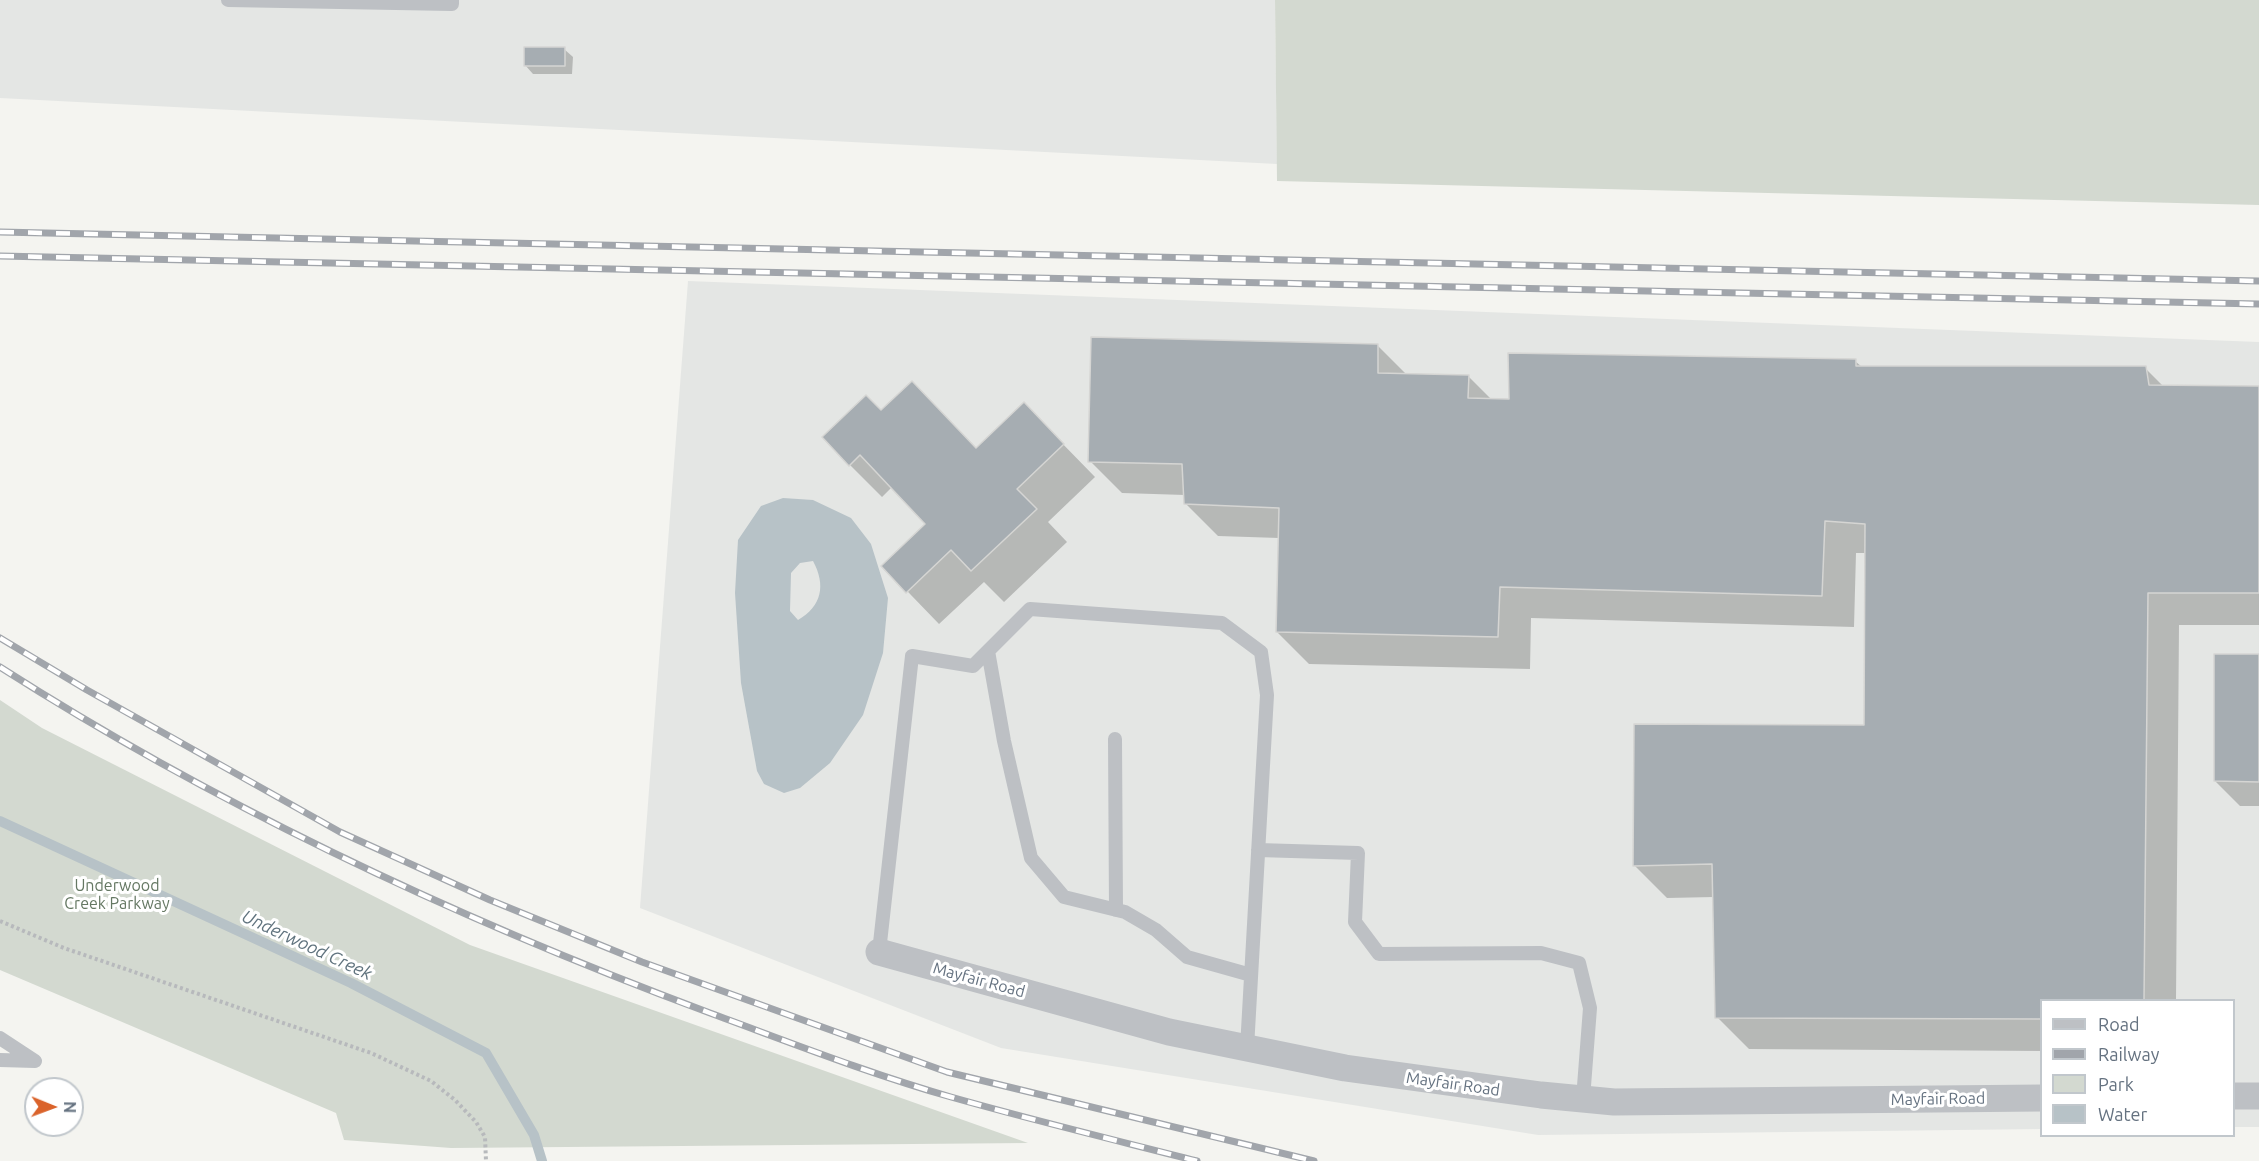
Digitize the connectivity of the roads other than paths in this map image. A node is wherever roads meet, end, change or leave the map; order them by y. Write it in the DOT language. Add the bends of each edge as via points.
graph roads {
  1 [pos="228,0"];
  2 [pos="452,0"];
  3 [pos="988,651"];
  4 [pos="1115,739"];
  5 [pos="1258,850"];
  6 [pos="1116,910"];
  7 [pos="879,952"];
  8 [pos="1251,975"];
  9 [pos="0,1038"];
  10 [pos="1247,1048"];
  11 [pos="0,1060"];
  12 [pos="2235,1096"];
  13 [pos="2259,1096"];
  14 [pos="2040,1098"];
  15 [pos="1583,1099"];
  1 -- 2 [label="lane" via="452,4"];
  3 -- 5 [label="lane" via="1030,609 1222,623 1261,652 1267,695"];
  3 -- 6 [label="lane" via="1031,858 1064,897"];
  3 -- 7 [label="lane" via="973,666 912,656"];
  4 -- 6 [label="lane"];
  5 -- 8 [label="lane"];
  5 -- 15 [label="lane" via="1358,853 1355,922 1379,954 1541,953 1579,963 1590,1008"];
  6 -- 8 [label="lane" via="1156,930 1187,957"];
  7 -- 10 [label="street, Mayfair Road" via="1169,1032"];
  8 -- 10 [label="lane"];
  9 -- 11 [label="lane" via="35,1061"];
  10 -- 15 [label="street, Mayfair Road" via="1345,1068"];
  12 -- 13 [label="street"];
  14 -- 15 [label="street, Mayfair Road" via="1614,1102"];
}
